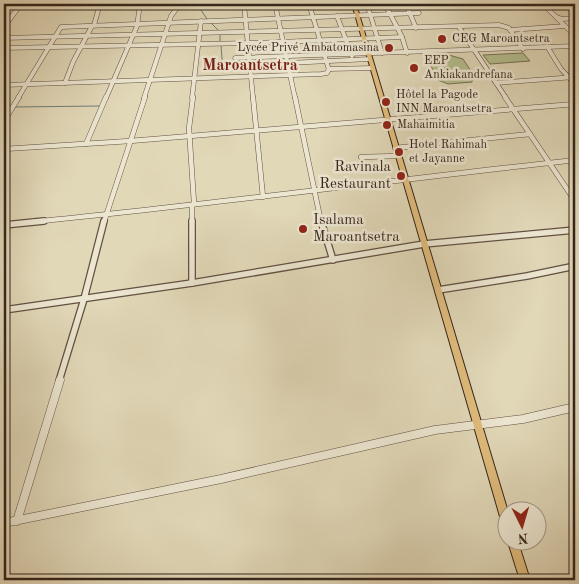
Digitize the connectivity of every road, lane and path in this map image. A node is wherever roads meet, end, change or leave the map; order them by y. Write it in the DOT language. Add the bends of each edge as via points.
graph roads {
  1 [pos="21,4"];
  2 [pos="100,4"];
  3 [pos="140,4"];
  4 [pos="180,4"];
  5 [pos="246,4"];
  6 [pos="275,4"];
  7 [pos="309,4"];
  8 [pos="354,4"];
  9 [pos="367,4"];
  10 [pos="385,4"];
  11 [pos="406,4"];
  12 [pos="544,4"];
  13 [pos="410,13"];
  14 [pos="390,14"];
  15 [pos="357,15"];
  16 [pos="370,15"];
  17 [pos="337,16"];
  18 [pos="312,17"];
  19 [pos="557,17"];
  20 [pos="277,18"];
  21 [pos="575,18"];
  22 [pos="247,19"];
  23 [pos="201,21"];
  24 [pos="170,22"];
  25 [pos="137,24"];
  26 [pos="93,26"];
  27 [pos="565,26"];
  28 [pos="4,27"];
  29 [pos="459,27"];
  30 [pos="398,28"];
  31 [pos="416,28"];
  32 [pos="362,29"];
  33 [pos="374,29"];
  34 [pos="316,30"];
  35 [pos="343,30"];
  36 [pos="510,30"];
  37 [pos="282,32"];
  38 [pos="248,33"];
  39 [pos="165,34"];
  40 [pos="200,34"];
  41 [pos="132,35"];
  42 [pos="575,35"];
  43 [pos="87,36"];
  44 [pos="55,37"];
  45 [pos="402,37"];
  46 [pos="4,38"];
  47 [pos="27,38"];
  48 [pos="378,38"];
  49 [pos="320,40"];
  50 [pos="347,40"];
  51 [pos="365,40"];
  52 [pos="284,42"];
  53 [pos="249,43"];
  54 [pos="162,44"];
  55 [pos="198,44"];
  56 [pos="127,45"];
  57 [pos="82,46"];
  58 [pos="575,46"];
  59 [pos="20,47"];
  60 [pos="50,47"];
  61 [pos="4,48"];
  62 [pos="548,48"];
  63 [pos="523,49"];
  64 [pos="475,50"];
  65 [pos="368,53"];
  66 [pos="382,53"];
  67 [pos="407,53"];
  68 [pos="351,54"];
  69 [pos="324,55"];
  70 [pos="286,56"];
  71 [pos="251,57"];
  72 [pos="235,58"];
  73 [pos="370,59"];
  74 [pos="354,60"];
  75 [pos="326,61"];
  76 [pos="288,63"];
  77 [pos="373,68"];
  78 [pos="329,70"];
  79 [pos="291,74"];
  80 [pos="252,76"];
  81 [pos="569,77"];
  82 [pos="575,77"];
  83 [pos="195,78"];
  84 [pos="150,80"];
  85 [pos="112,81"];
  86 [pos="65,83"];
  87 [pos="496,83"];
  88 [pos="27,84"];
  89 [pos="575,84"];
  90 [pos="4,85"];
  91 [pos="575,104"];
  92 [pos="513,109"];
  93 [pos="386,119"];
  94 [pos="4,121"];
  95 [pos="302,127"];
  96 [pos="258,131"];
  97 [pos="530,134"];
  98 [pos="190,136"];
  99 [pos="130,141"];
  100 [pos="86,144"];
  101 [pos="396,148"];
  102 [pos="4,149"];
  103 [pos="398,156"];
  104 [pos="361,157"];
  105 [pos="575,160"];
  106 [pos="551,164"];
  107 [pos="404,179"];
  108 [pos="315,190"];
  109 [pos="263,197"];
  110 [pos="575,201"];
  111 [pos="192,206"];
  112 [pos="106,215"];
  113 [pos="4,225"];
  114 [pos="575,230"];
  115 [pos="424,244"];
  116 [pos="334,260"];
  117 [pos="575,266"];
  118 [pos="192,283"];
  119 [pos="438,290"];
  120 [pos="84,298"];
  121 [pos="4,310"];
  122 [pos="575,407"];
  123 [pos="479,425"];
  124 [pos="501,502"];
  125 [pos="17,521"];
  126 [pos="4,523"];
  127 [pos="516,552"];
  128 [pos="525,580"];
  1 -- 28 [label="street"];
  2 -- 26 [label="street"];
  3 -- 25 [label="street"];
  4 -- 24 [label="street" via="172,13"];
  5 -- 22 [label="street"];
  6 -- 20 [label="street"];
  7 -- 18 [label="street"];
  8 -- 15 [label="main road"];
  9 -- 16 [label="street"];
  10 -- 14 [label="street"];
  11 -- 13 [label="street"];
  12 -- 19 [label="street"];
  13 -- 14 [label="street"];
  13 -- 31 [label="street"];
  14 -- 16 [label="street"];
  14 -- 30 [label="street"];
  15 -- 16 [label="street"];
  15 -- 17 [label="street"];
  15 -- 18 [label="street"];
  15 -- 32 [label="main road"];
  16 -- 33 [label="street"];
  17 -- 18 [label="street"];
  17 -- 35 [label="street"];
  18 -- 20 [label="street"];
  18 -- 34 [label="street"];
  19 -- 21 [label="street"];
  19 -- 27 [label="street"];
  20 -- 22 [label="street"];
  20 -- 37 [label="street"];
  22 -- 23 [label="street"];
  22 -- 38 [label="street"];
  23 -- 24 [label="street"];
  23 -- 40 [label="street"];
  24 -- 25 [label="street"];
  24 -- 39 [label="street"];
  25 -- 26 [label="street"];
  25 -- 41 [label="street"];
  26 -- 43 [label="street"];
  26 -- 44 [label="street" via="61,27"];
  27 -- 36 [label="street"];
  27 -- 42 [label="street"];
  29 -- 31 [label="street"];
  29 -- 36 [label="street" via="499,25"];
  29 -- 64 [label="street"];
  30 -- 31 [label="street"];
  30 -- 33 [label="street"];
  30 -- 45 [label="street"];
  32 -- 33 [label="street"];
  32 -- 35 [label="street"];
  32 -- 51 [label="main road"];
  33 -- 48 [label="street"];
  34 -- 35 [label="street"];
  34 -- 37 [label="street"];
  34 -- 49 [label="street"];
  35 -- 50 [label="street"];
  36 -- 63 [label="street"];
  37 -- 38 [label="street"];
  37 -- 52 [label="street"];
  38 -- 40 [label="street"];
  38 -- 53 [label="street"];
  39 -- 40 [label="street"];
  39 -- 41 [label="street"];
  39 -- 54 [label="street"];
  40 -- 55 [label="street"];
  41 -- 43 [label="street"];
  41 -- 56 [label="street"];
  43 -- 44 [label="street"];
  43 -- 57 [label="street"];
  44 -- 47 [label="street"];
  44 -- 60 [label="street"];
  45 -- 48 [label="street"];
  45 -- 67 [label="street"];
  46 -- 47 [label="street"];
  47 -- 59 [label="street"];
  48 -- 51 [label="street"];
  48 -- 66 [label="street"];
  49 -- 50 [label="street"];
  49 -- 52 [label="street"];
  49 -- 69 [label="street"];
  50 -- 51 [label="street"];
  50 -- 68 [label="street"];
  51 -- 65 [label="main road"];
  52 -- 53 [label="street"];
  52 -- 70 [label="street"];
  53 -- 55 [label="street"];
  53 -- 71 [label="street"];
  54 -- 55 [label="street"];
  54 -- 56 [label="street"];
  54 -- 84 [label="street"];
  55 -- 83 [label="street"];
  56 -- 57 [label="street"];
  56 -- 85 [label="street"];
  57 -- 60 [label="street"];
  57 -- 86 [label="street"];
  58 -- 62 [label="street"];
  59 -- 60 [label="street"];
  59 -- 61 [label="street"];
  60 -- 88 [label="street"];
  62 -- 63 [label="street"];
  62 -- 81 [label="street"];
  63 -- 64 [label="street"];
  64 -- 67 [label="street"];
  64 -- 87 [label="street"];
  65 -- 66 [label="street"];
  65 -- 68 [label="street"];
  65 -- 73 [label="main road"];
  66 -- 67 [label="street"];
  68 -- 69 [label="street"];
  68 -- 74 [label="street"];
  69 -- 70 [label="street"];
  69 -- 75 [label="street"];
  70 -- 71 [label="street"];
  70 -- 76 [label="street"];
  71 -- 72 [label="street"];
  71 -- 80 [label="street"];
  73 -- 74 [label="street"];
  73 -- 77 [label="main road"];
  74 -- 75 [label="street"];
  75 -- 76 [label="street"];
  75 -- 78 [label="street"];
  76 -- 79 [label="street"];
  77 -- 78 [label="street"];
  77 -- 93 [label="main road"];
  78 -- 79 [label="street" via="325,74"];
  79 -- 80 [label="street"];
  79 -- 95 [label="street"];
  80 -- 83 [label="street"];
  80 -- 96 [label="street"];
  81 -- 82 [label="street"];
  81 -- 87 [label="street"];
  81 -- 89 [label="street"];
  83 -- 84 [label="street"];
  83 -- 98 [label="street"];
  84 -- 85 [label="street"];
  84 -- 99 [label="street"];
  85 -- 86 [label="street"];
  85 -- 100 [label="street"];
  86 -- 88 [label="street"];
  87 -- 92 [label="street"];
  88 -- 90 [label="street"];
  88 -- 94 [label="street"];
  91 -- 92 [label="street"];
  92 -- 93 [label="street"];
  92 -- 97 [label="street"];
  93 -- 95 [label="street"];
  93 -- 101 [label="main road"];
  95 -- 96 [label="street"];
  95 -- 108 [label="street"];
  96 -- 98 [label="street"];
  96 -- 109 [label="street"];
  97 -- 101 [label="street"];
  97 -- 106 [label="street"];
  98 -- 99 [label="street"];
  98 -- 111 [label="street"];
  99 -- 100 [label="street"];
  99 -- 112 [label="street"];
  100 -- 102 [label="street"];
  101 -- 103 [label="main road"];
  103 -- 104 [label="street"];
  103 -- 107 [label="main road"];
  105 -- 106 [label="street"];
  106 -- 107 [label="street"];
  106 -- 110 [label="street"];
  107 -- 108 [label="street"];
  107 -- 115 [label="main road"];
  108 -- 109 [label="street"];
  108 -- 116 [label="street" via="322,226"];
  109 -- 111 [label="street"];
  111 -- 112 [label="street"];
  111 -- 118 [label="street"];
  112 -- 113 [label="street"];
  112 -- 120 [label="street"];
  114 -- 115 [label="street"];
  115 -- 116 [label="street"];
  115 -- 119 [label="main road"];
  116 -- 118 [label="street"];
  117 -- 119 [label="street"];
  118 -- 120 [label="street"];
  119 -- 123 [label="main road"];
  120 -- 121 [label="street"];
  120 -- 125 [label="street"];
  122 -- 123 [label="street"];
  123 -- 124 [label="main road"];
  123 -- 125 [label="street" via="430,431"];
  125 -- 126 [label="street"];
  127 -- 128 [label="main road"];
}
